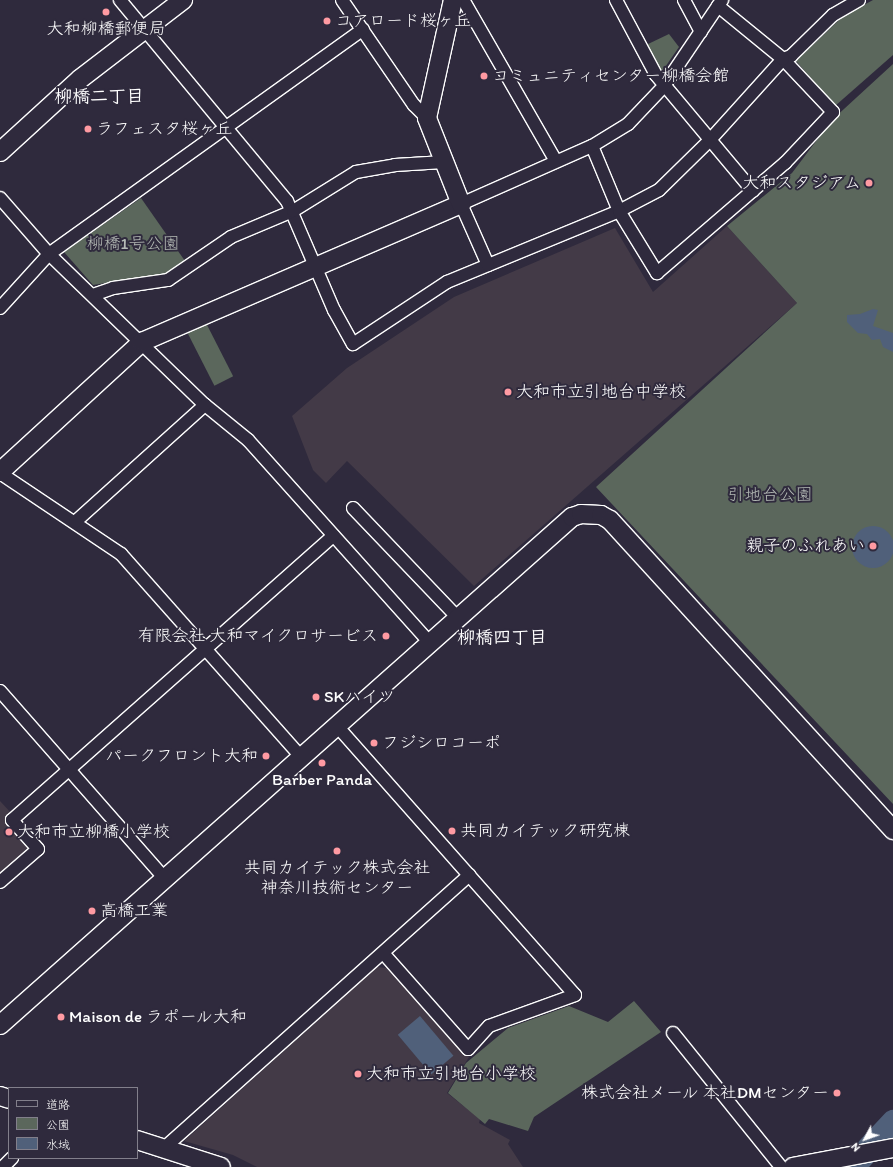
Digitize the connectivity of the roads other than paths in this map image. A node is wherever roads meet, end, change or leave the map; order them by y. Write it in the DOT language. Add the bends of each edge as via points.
graph roads {
  1 [pos="120,0"];
  2 [pos="183,0"];
  3 [pos="342,0"];
  4 [pos="616,0"];
  5 [pos="684,0"];
  6 [pos="859,0"];
  7 [pos="460,3"];
  8 [pos="720,3"];
  9 [pos="144,29"];
  10 [pos="363,29"];
  11 [pos="701,32"];
  12 [pos="783,59"];
  13 [pos="664,86"];
  14 [pos="427,118"];
  15 [pos="225,127"];
  16 [pos="709,141"];
  17 [pos="592,146"];
  18 [pos="0,152"];
  19 [pos="556,161"];
  20 [pos="444,162"];
  21 [pos="753,191"];
  22 [pos="0,198"];
  23 [pos="461,204"];
  24 [pos="293,211"];
  25 [pos="619,211"];
  26 [pos="49,254"];
  27 [pos="488,265"];
  28 [pos="315,267"];
  29 [pos="93,295"];
  30 [pos="0,308"];
  31 [pos="142,342"];
  32 [pos="206,405"];
  33 [pos="0,472"];
  34 [pos="353,508"];
  35 [pos="75,522"];
  36 [pos="333,536"];
  37 [pos="458,618"];
  38 [pos="430,644"];
  39 [pos="205,649"];
  40 [pos="0,691"];
  41 [pos="337,726"];
  42 [pos="301,757"];
  43 [pos="69,770"];
  44 [pos="893,830"];
  45 [pos="469,875"];
  46 [pos="165,879"];
  47 [pos="0,882"];
  48 [pos="383,953"];
  49 [pos="0,1025"];
  50 [pos="673,1033"];
  51 [pos="138,1140"];
  52 [pos="163,1149"];
  53 [pos="887,1149"];
  54 [pos="11,1159"];
  55 [pos="3,1167"];
  56 [pos="220,1167"];
  57 [pos="781,1167"];
  58 [pos="793,1167"];
  1 -- 9 [label="street"];
  2 -- 9 [label="street"];
  3 -- 10 [label="street"];
  4 -- 13 [label="street"];
  5 -- 11 [label="street"];
  6 -- 12 [label="street" via="833,14 791,56"];
  7 -- 14 [label="street"];
  7 -- 19 [label="street"];
  8 -- 11 [label="street"];
  8 -- 12 [label="street"];
  9 -- 15 [label="street"];
  9 -- 18 [label="street" via="80,79"];
  10 -- 14 [label="street" via="414,105"];
  10 -- 15 [label="street"];
  11 -- 13 [label="street"];
  12 -- 16 [label="street"];
  12 -- 21 [label="street" via="833,112 785,163"];
  13 -- 16 [label="street"];
  13 -- 17 [label="street" via="628,124"];
  14 -- 20 [label="street"];
  15 -- 24 [label="street"];
  15 -- 26 [label="street"];
  16 -- 21 [label="street"];
  16 -- 25 [label="street" via="659,190"];
  17 -- 19 [label="street"];
  17 -- 25 [label="street"];
  19 -- 23 [label="street"];
  20 -- 23 [label="street"];
  20 -- 24 [label="street" via="395,165 356,172"];
  21 -- 25 [label="street" via="657,273"];
  22 -- 26 [label="street"];
  23 -- 27 [label="street"];
  23 -- 28 [label="street"];
  24 -- 28 [label="street"];
  24 -- 29 [label="street" via="232,237 168,280 112,288"];
  25 -- 27 [label="street"];
  26 -- 29 [label="street"];
  26 -- 30 [label="street"];
  27 -- 28 [label="street" via="447,282 353,344"];
  28 -- 31 [label="street"];
  29 -- 31 [label="street"];
  31 -- 32 [label="street"];
  31 -- 33 [label="street"];
  32 -- 35 [label="street"];
  32 -- 36 [label="street" via="248,440"];
  33 -- 35 [label="street"];
  34 -- 37 [label="street"];
  35 -- 39 [label="street" via="122,554"];
  36 -- 38 [label="street"];
  36 -- 39 [label="street"];
  37 -- 38 [label="street"];
  37 -- 44 [label="street" via="572,517 581,514 601,515 610,520"];
  38 -- 41 [label="street"];
  39 -- 42 [label="street"];
  39 -- 43 [label="street"];
  40 -- 43 [label="street"];
  41 -- 42 [label="street"];
  41 -- 45 [label="street"];
  42 -- 46 [label="street"];
  43 -- 46 [label="street"];
  43 -- 47 [label="street" via="12,820 38,849"];
  45 -- 48 [label="street"];
  45 -- 48 [label="street" via="575,996 489,1026 468,1049"];
  46 -- 49 [label="street"];
  48 -- 52 [label="street"];
  50 -- 57 [label="street"];
  51 -- 52 [label="street"];
  52 -- 56 [label="street"];
  53 -- 58 [label="street"];
  54 -- 55 [label="street"];
}
